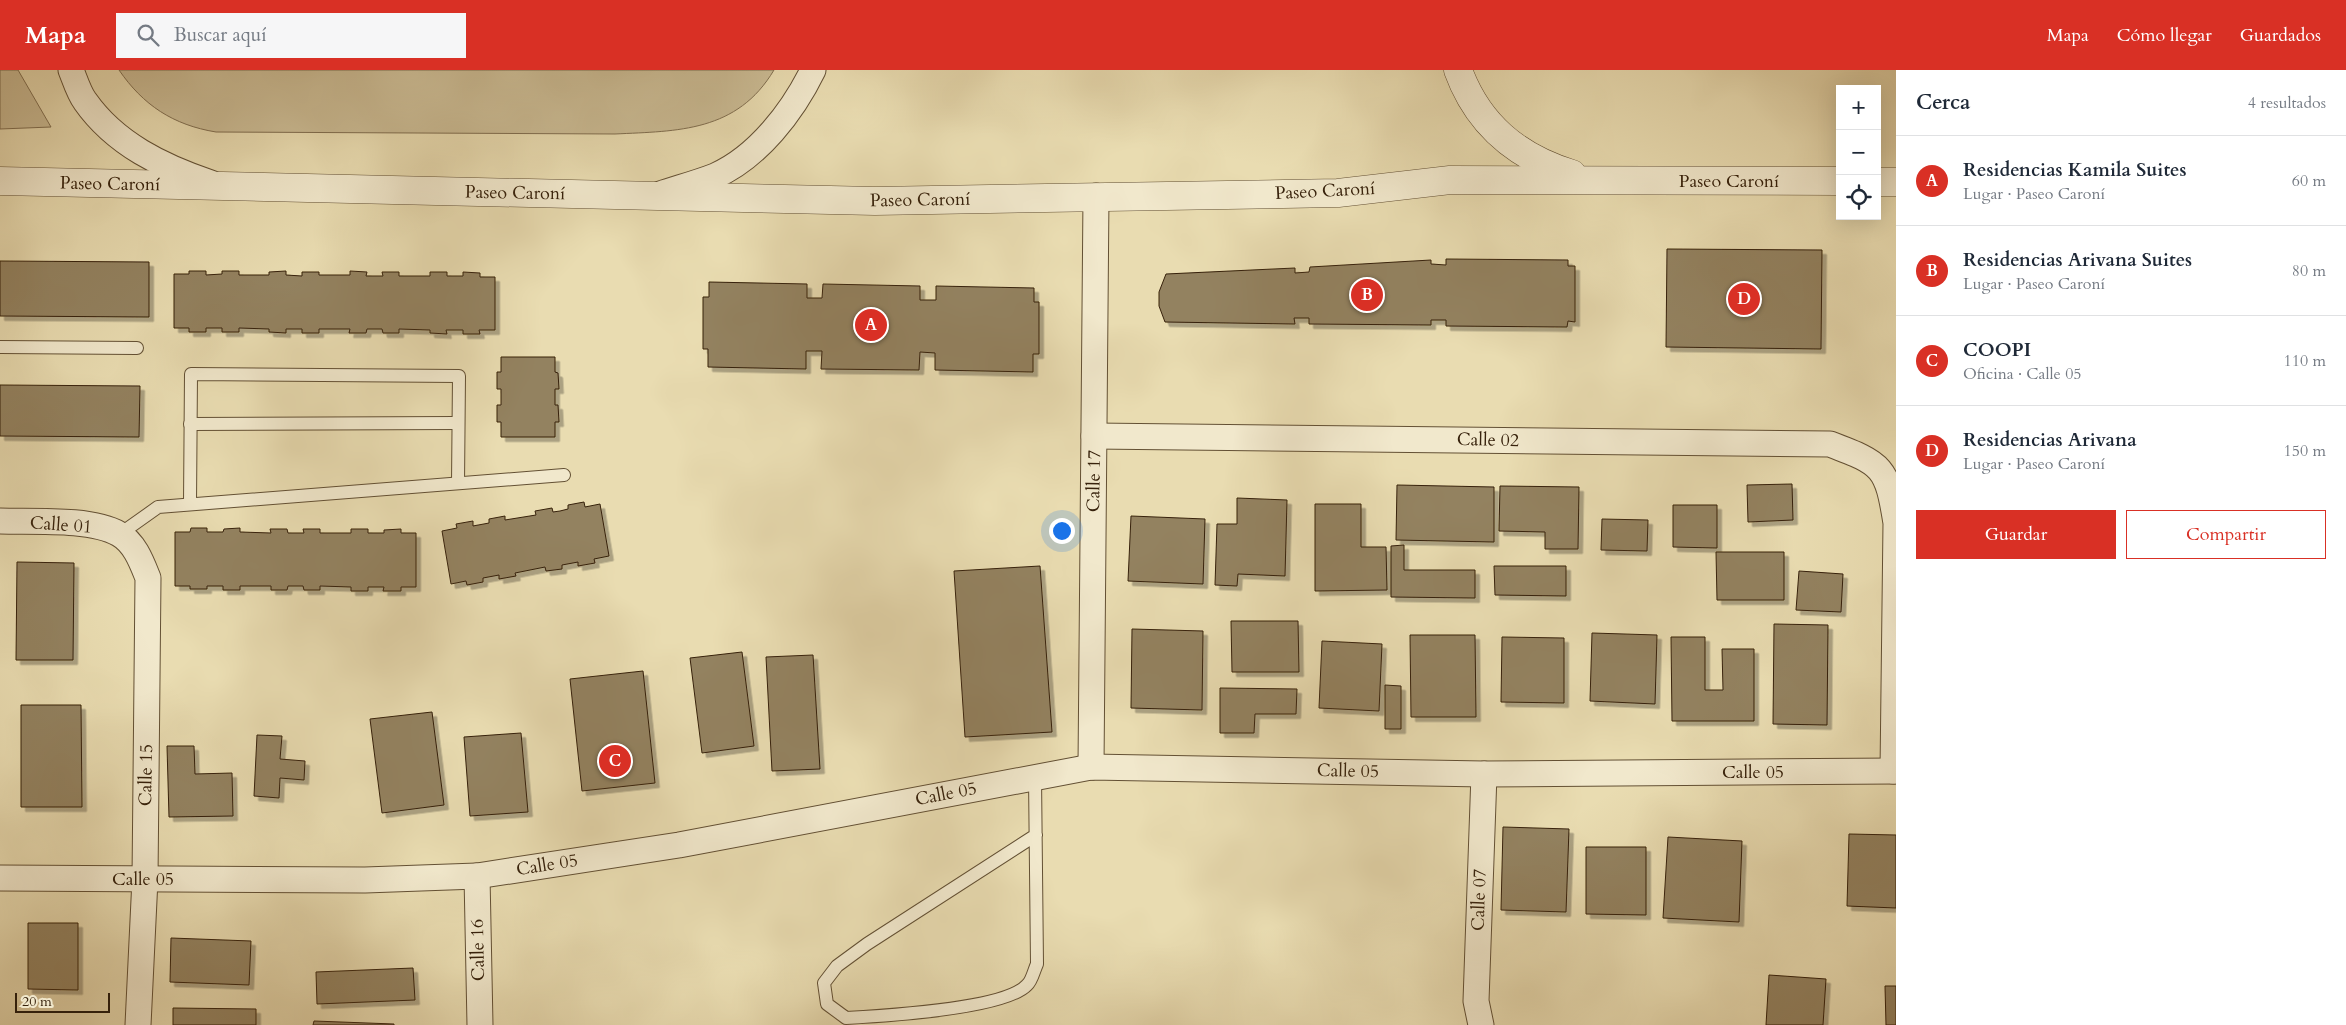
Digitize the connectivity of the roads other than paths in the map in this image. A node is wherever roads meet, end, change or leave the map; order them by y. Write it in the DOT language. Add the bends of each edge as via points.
graph roads {
  1 [pos="71,70"];
  2 [pos="813,70"];
  3 [pos="1458,70"];
  4 [pos="1592,180"];
  5 [pos="0,181"];
  6 [pos="1836,181"];
  7 [pos="1881,182"];
  8 [pos="1896,182"];
  9 [pos="220,186"];
  10 [pos="655,196"];
  11 [pos="1096,196"];
  12 [pos="0,347"];
  13 [pos="137,348"];
  14 [pos="458,423"];
  15 [pos="190,424"];
  16 [pos="1094,436"];
  17 [pos="564,476"];
  18 [pos="458,483"];
  19 [pos="190,503"];
  20 [pos="0,521"];
  21 [pos="120,534"];
  22 [pos="1091,767"];
  23 [pos="1894,771"];
  24 [pos="1484,774"];
  25 [pos="1035,777"];
  26 [pos="1036,834"];
  27 [pos="477,876"];
  28 [pos="0,878"];
  29 [pos="145,879"];
  30 [pos="138,1025"];
  31 [pos="480,1025"];
  32 [pos="1481,1025"];
  1 -- 9 [label="street" via="84,101 107,127 141,154 186,175"];
  2 -- 10 [label="street" via="783,120 754,151 717,175"];
  3 -- 4 [label="street" via="1477,108 1500,136 1525,155"];
  4 -- 6 [label="street, Paseo Caroní"];
  4 -- 11 [label="street, Paseo Caroní" via="1450,180 1338,193"];
  5 -- 9 [label="street, Paseo Caroní"];
  7 -- 8 [label="street"];
  9 -- 10 [label="street, Paseo Caroní"];
  10 -- 11 [label="street, Paseo Caroní" via="875,201"];
  11 -- 16 [label="street, Calle 17"];
  12 -- 13 [label="lane"];
  14 -- 15 [label="lane"];
  14 -- 15 [label="lane" via="459,376 191,374"];
  14 -- 18 [label="lane"];
  15 -- 19 [label="lane"];
  16 -- 22 [label="street, Calle 17"];
  16 -- 23 [label="street, Calle 02" via="1830,444 1856,454 1878,466 1890,488 1896,524"];
  17 -- 18 [label="lane"];
  18 -- 19 [label="lane"];
  19 -- 21 [label="lane" via="158,507"];
  20 -- 21 [label="street, Calle 01" via="94,525"];
  21 -- 29 [label="street, Calle 15" via="138,554 148,578"];
  22 -- 24 [label="street, Calle 05"];
  22 -- 25 [label="street, Calle 05"];
  23 -- 24 [label="street, Calle 05"];
  24 -- 32 [label="street, Calle 07" via="1476,1001"];
  25 -- 26 [label="lane"];
  25 -- 27 [label="street, Calle 05" via="679,845"];
  26 -- 26 [label="lane" via="837,966 824,983 827,1004 846,1018 905,1014 979,1004 1011,995 1028,985 1037,964"];
  27 -- 29 [label="street, Calle 05" via="365,880"];
  27 -- 31 [label="street, Calle 16"];
  28 -- 29 [label="street, Calle 05"];
  29 -- 30 [label="street, Calle 15"];
}
